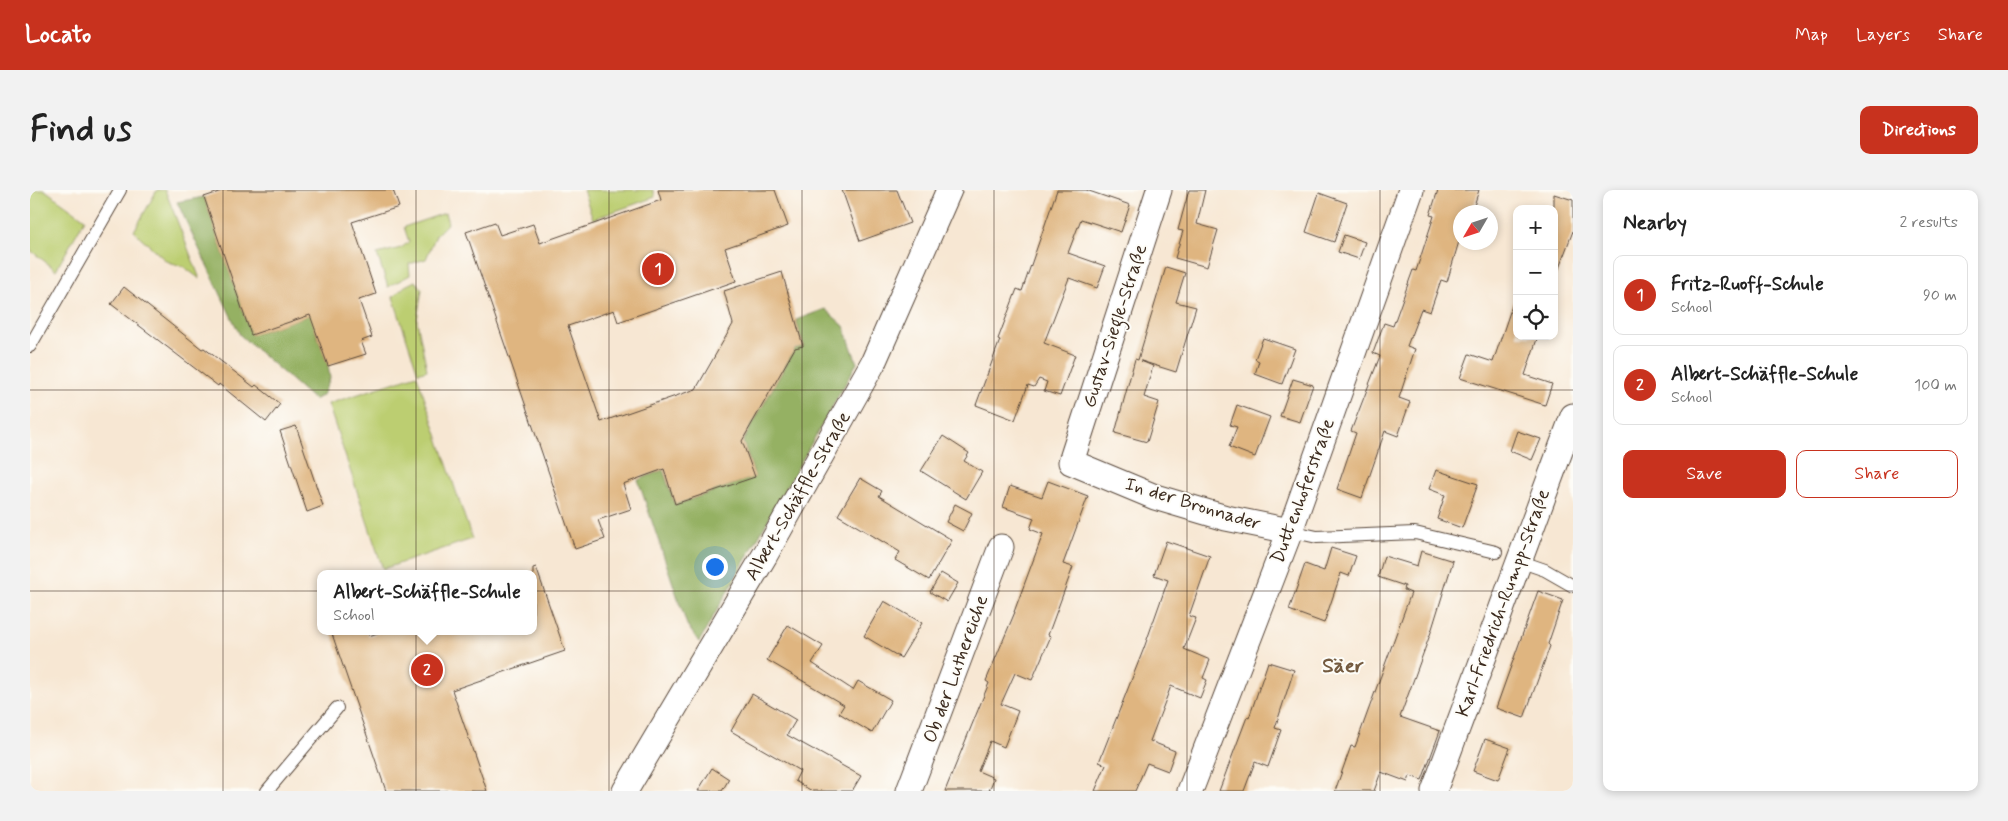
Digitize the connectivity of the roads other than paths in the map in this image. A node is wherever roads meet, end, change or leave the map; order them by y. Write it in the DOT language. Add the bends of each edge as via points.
graph roads {
  1 [pos="120,190"];
  2 [pos="949,190"];
  3 [pos="1159,190"];
  4 [pos="1411,190"];
  5 [pos="30,346"];
  6 [pos="1573,416"];
  7 [pos="1071,462"];
  8 [pos="1290,531"];
  9 [pos="1001,547"];
  10 [pos="1496,552"];
  11 [pos="1519,561"];
  12 [pos="1573,586"];
  13 [pos="337,708"];
  14 [pos="267,791"];
  15 [pos="625,791"];
  16 [pos="909,791"];
  17 [pos="1190,791"];
  18 [pos="1434,791"];
  1 -- 5 [label="lane"];
  2 -- 15 [label="street, Albert-Schäffle-Straße" via="873,363 765,555"];
  3 -- 7 [label="street, Gustav-Siegle-Straße"];
  4 -- 8 [label="street, Duttenhoferstraße"];
  6 -- 11 [label="street, Karl-Friedrich-Rumpp-Straße"];
  7 -- 8 [label="street, In der Bronnader" via="1155,497 1226,518"];
  8 -- 10 [label="lane, In der Bronnader" via="1317,537 1415,533"];
  8 -- 17 [label="street, Duttenhoferstraße"];
  9 -- 16 [label="street, Ob der Luthereiche"];
  11 -- 12 [label="lane" via="1545,570"];
  11 -- 18 [label="street, Karl-Friedrich-Rumpp-Straße"];
  13 -- 14 [label="lane"];
}
